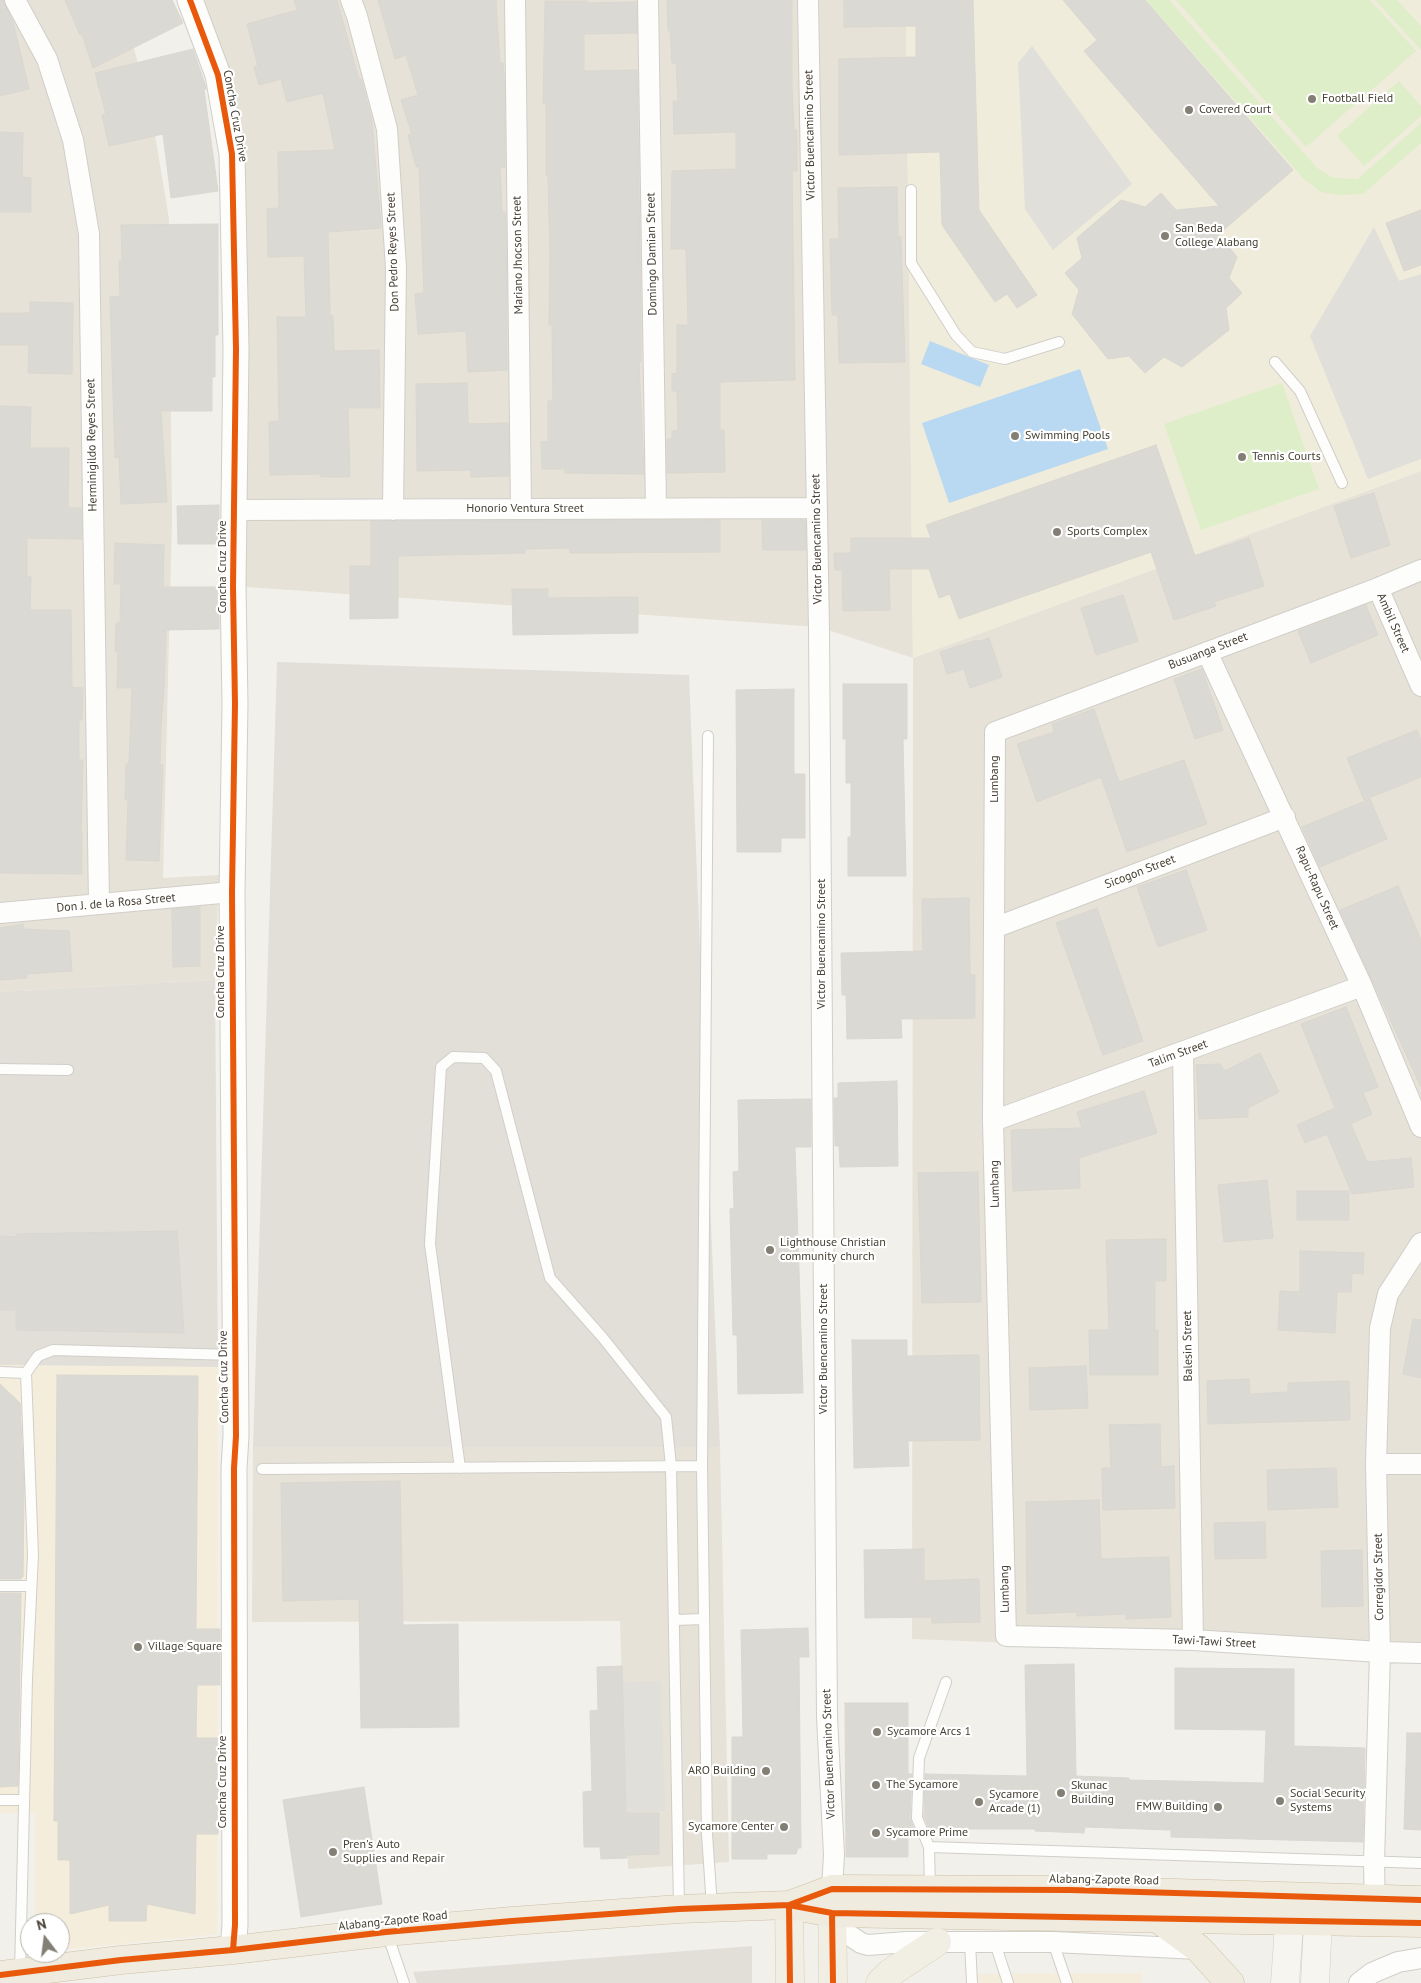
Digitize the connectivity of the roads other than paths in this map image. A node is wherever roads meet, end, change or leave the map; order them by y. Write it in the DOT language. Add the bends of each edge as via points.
graph roads {
  1 [pos="15,0"];
  2 [pos="190,0"];
  3 [pos="351,0"];
  4 [pos="515,0"];
  5 [pos="648,0"];
  6 [pos="808,0"];
  7 [pos="911,190"];
  8 [pos="1059,342"];
  9 [pos="1275,362"];
  10 [pos="1342,483"];
  11 [pos="656,508"];
  12 [pos="816,508"];
  13 [pos="521,509"];
  14 [pos="234,510"];
  15 [pos="393,510"];
  16 [pos="1421,570"];
  17 [pos="1378,588"];
  18 [pos="1207,652"];
  19 [pos="1421,686"];
  20 [pos="995,732"];
  21 [pos="708,736"];
  22 [pos="1285,817"];
  23 [pos="232,892"];
  24 [pos="99,904"];
  25 [pos="0,913"];
  26 [pos="994,928"];
  27 [pos="1362,986"];
  28 [pos="1183,1053"];
  29 [pos="0,1069"];
  30 [pos="68,1070"];
  31 [pos="993,1121"];
  32 [pos="1421,1127"];
  33 [pos="1421,1243"];
  34 [pos="234,1355"];
  35 [pos="0,1372"];
  36 [pos="26,1373"];
  37 [pos="1376,1464"];
  38 [pos="1421,1464"];
  39 [pos="672,1466"];
  40 [pos="702,1466"];
  41 [pos="460,1468"];
  42 [pos="262,1469"];
  43 [pos="0,1586"];
  44 [pos="30,1586"];
  45 [pos="704,1619"];
  46 [pos="675,1620"];
  47 [pos="1006,1636"];
  48 [pos="1193,1640"];
  49 [pos="1380,1652"];
  50 [pos="1421,1653"];
  51 [pos="946,1682"];
  52 [pos="0,1800"];
  53 [pos="24,1800"];
  54 [pos="928,1847"];
  55 [pos="1374,1862"];
  56 [pos="1421,1862"];
  57 [pos="930,1890"];
  58 [pos="1421,1900"];
  59 [pos="832,1901"];
  60 [pos="789,1905"];
  61 [pos="712,1908"];
  62 [pos="1290,1908"];
  63 [pos="1319,1909"];
  64 [pos="679,1910"];
  65 [pos="1375,1911"];
  66 [pos="1157,1918"];
  67 [pos="1421,1923"];
  68 [pos="386,1932"];
  69 [pos="937,1942"];
  70 [pos="970,1942"];
  71 [pos="995,1942"];
  72 [pos="1053,1942"];
  73 [pos="1108,1946"];
  74 [pos="1199,1949"];
  75 [pos="233,1950"];
  76 [pos="1421,1958"];
  77 [pos="27,1975"];
  78 [pos="404,1983"];
  79 [pos="790,1983"];
  80 [pos="833,1983"];
  81 [pos="880,1983"];
  82 [pos="972,1983"];
  83 [pos="1008,1983"];
  84 [pos="1067,1983"];
  85 [pos="1230,1983"];
  86 [pos="1285,1983"];
  87 [pos="1315,1983"];
  88 [pos="1360,1983"];
  1 -- 24 [label="street, Herminigildo Reyes Street" via="46,59 74,140 89,234"];
  2 -- 14 [label="street, Concha Cruz Drive" via="218,75 232,154 236,349"];
  3 -- 15 [label="street, Don Pedro Reyes Street" via="388,129 396,268"];
  4 -- 13 [label="street, Mariano Jhocson Street"];
  5 -- 11 [label="street, Domingo Damian Street"];
  6 -- 12 [label="street, Victor Buencamino Street"];
  7 -- 8 [label="lane" via="911,263 956,335 972,352 1005,359"];
  9 -- 10 [label="lane" via="1300,391"];
  11 -- 12 [label="street, Honorio Ventura Street"];
  11 -- 13 [label="street, Honorio Ventura Street"];
  12 -- 59 [label="street, Victor Buencamino Street" via="820,644 827,1707 834,1855"];
  13 -- 15 [label="street, Honorio Ventura Street"];
  14 -- 15 [label="street, Honorio Ventura Street"];
  14 -- 23 [label="street, Concha Cruz Drive"];
  16 -- 17 [label="street, Busuanga Street"];
  17 -- 18 [label="street, Busuanga Street"];
  17 -- 19 [label="street, Ambil Street"];
  18 -- 20 [label="street, Busuanga Street"];
  18 -- 22 [label="street, Rapu-Rapu Street"];
  20 -- 26 [label="street, Lumbang"];
  21 -- 40 [label="lane"];
  22 -- 26 [label="street, Sicogon Street"];
  22 -- 27 [label="street, Rapu-Rapu Street"];
  23 -- 24 [label="street, Don J. de la Rosa Street"];
  23 -- 34 [label="street, Concha Cruz Drive"];
  24 -- 25 [label="street, Don J. de la Rosa Street"];
  26 -- 31 [label="street, Lumbang"];
  27 -- 28 [label="street, Talim Street"];
  27 -- 32 [label="street, Rapu-Rapu Street"];
  28 -- 31 [label="street, Talim Street"];
  28 -- 48 [label="street, Balesin Street"];
  29 -- 30 [label="lane"];
  31 -- 47 [label="street, Lumbang"];
  33 -- 37 [label="street, Corregidor Street" via="1388,1294 1380,1328"];
  34 -- 36 [label="lane" via="53,1350 38,1356"];
  34 -- 75 [label="street, Concha Cruz Drive"];
  35 -- 36 [label="lane"];
  36 -- 44 [label="lane"];
  37 -- 38 [label="street"];
  37 -- 49 [label="street, Corregidor Street"];
  39 -- 40 [label="lane"];
  39 -- 41 [label="lane"];
  39 -- 41 [label="lane" via="666,1417 550,1278 496,1071 484,1058 453,1057 441,1067 430,1244"];
  39 -- 46 [label="lane"];
  40 -- 45 [label="lane"];
  41 -- 42 [label="lane"];
  43 -- 44 [label="lane"];
  44 -- 53 [label="lane"];
  45 -- 46 [label="lane"];
  45 -- 61 [label="lane" via="707,1834"];
  46 -- 64 [label="lane"];
  47 -- 48 [label="street, Tawi-Tawi Street"];
  48 -- 49 [label="street, Tawi-Tawi Street"];
  49 -- 50 [label="street, Tawi-Tawi Street"];
  49 -- 55 [label="street, Corregidor Street"];
  51 -- 54 [label="lane" via="919,1758 917,1818"];
  52 -- 53 [label="lane"];
  53 -- 77 [label="lane"];
  54 -- 55 [label="lane"];
  54 -- 57 [label="lane"];
  55 -- 56 [label="lane"];
  55 -- 65 [label="street, Corregidor Street"];
  57 -- 59 [label="highway, Alabang-Zapote Road"];
  57 -- 62 [label="highway, Alabang-Zapote Road" via="1070,1890"];
  58 -- 65 [label="highway, Alabang-Zapote Road"];
  59 -- 60 [label="highway, Alabang-Zapote Road"];
  59 -- 66 [label="highway, Alabang-Zapote Road"];
  59 -- 69 [label="street" via="843,1931 861,1943"];
  59 -- 80 [label="main road"];
  60 -- 61 [label="highway, Alabang-Zapote Road"];
  60 -- 79 [label="main road"];
  61 -- 64 [label="highway, Alabang-Zapote Road"];
  62 -- 63 [label="highway, Alabang-Zapote Road"];
  62 -- 66 [label="highway, Alabang-Zapote Road"];
  62 -- 86 [label="main road"];
  63 -- 65 [label="highway, Alabang-Zapote Road"];
  63 -- 87 [label="main road"];
  64 -- 68 [label="highway, Alabang-Zapote Road"];
  65 -- 67 [label="highway, Alabang-Zapote Road"];
  66 -- 73 [label="street" via="1128,1940"];
  66 -- 74 [label="highway"];
  68 -- 75 [label="highway, Alabang-Zapote Road"];
  68 -- 78 [label="lane"];
  69 -- 70 [label="street"];
  69 -- 81 [label="main road"];
  70 -- 71 [label="street"];
  70 -- 82 [label="lane"];
  71 -- 72 [label="street"];
  71 -- 83 [label="lane"];
  72 -- 73 [label="street"];
  72 -- 84 [label="lane"];
  73 -- 74 [label="street"];
  74 -- 85 [label="highway"];
  75 -- 77 [label="highway, Alabang-Zapote Road" via="121,1960"];
  76 -- 88 [label="street" via="1398,1962 1372,1973"];
}
